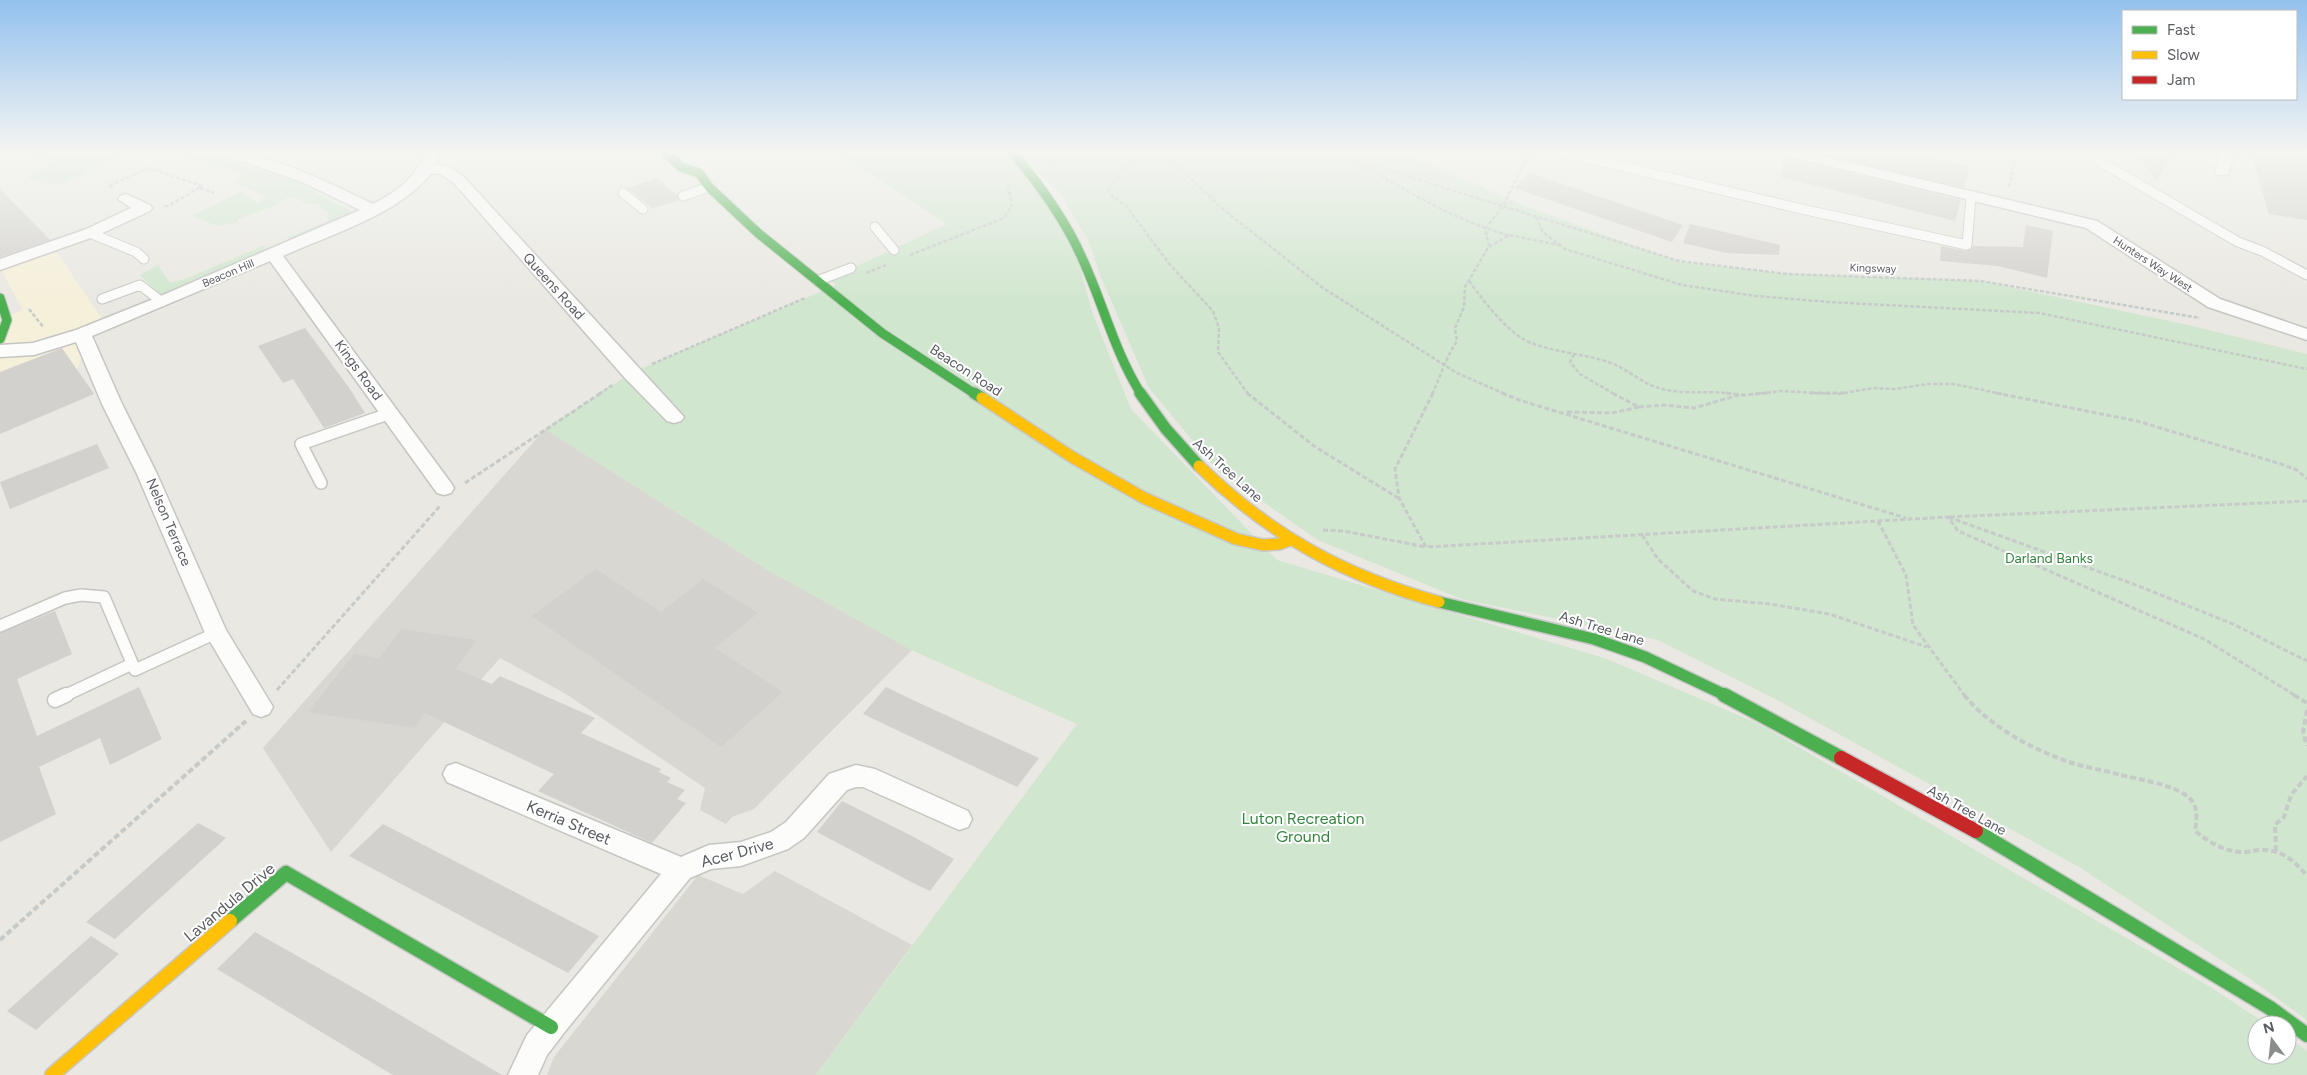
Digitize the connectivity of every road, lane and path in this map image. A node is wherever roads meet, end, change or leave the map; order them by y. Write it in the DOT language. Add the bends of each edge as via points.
graph roads {
  1 [pos="134,203"];
  2 [pos="173,203"];
  3 [pos="358,203"];
  4 [pos="384,203"];
  5 [pos="480,203"];
  6 [pos="636,203"];
  7 [pos="726,203"];
  8 [pos="1012,203"];
  9 [pos="1051,203"];
  10 [pos="1122,203"];
  11 [pos="1217,203"];
  12 [pos="1429,203"];
  13 [pos="1494,203"];
  14 [pos="1504,203"];
  15 [pos="1777,203"];
  16 [pos="1970,203"];
  17 [pos="2001,203"];
  18 [pos="2171,203"];
  19 [pos="2005,204"];
  20 [pos="1503,206"];
  21 [pos="144,208"];
  22 [pos="644,209"];
  23 [pos="373,210"];
  24 [pos="1536,217"];
  25 [pos="875,227"];
  26 [pos="1486,229"];
  27 [pos="90,232"];
  28 [pos="1511,236"];
  29 [pos="1559,245"];
  30 [pos="1488,248"];
  31 [pos="894,250"];
  32 [pos="274,254"];
  33 [pos="904,257"];
  34 [pos="144,259"];
  35 [pos="887,264"];
  36 [pos="0,265"];
  37 [pos="851,268"];
  38 [pos="2307,275"];
  39 [pos="817,281"];
  40 [pos="1469,281"];
  41 [pos="827,289"];
  42 [pos="0,298"];
  43 [pos="102,299"];
  44 [pos="162,302"];
  45 [pos="27,307"];
  46 [pos="2202,318"];
  47 [pos="49,334"];
  48 [pos="82,334"];
  49 [pos="2307,335"];
  50 [pos="0,339"];
  51 [pos="0,351"];
  52 [pos="1575,354"];
  53 [pos="1446,366"];
  54 [pos="2307,368"];
  55 [pos="631,373"];
  56 [pos="1742,395"];
  57 [pos="1639,407"];
  58 [pos="1561,412"];
  59 [pos="391,413"];
  60 [pos="674,417"];
  61 [pos="2307,480"];
  62 [pos="321,483"];
  63 [pos="464,484"];
  64 [pos="444,496"];
  65 [pos="1399,498"];
  66 [pos="2307,501"];
  67 [pos="1948,517"];
  68 [pos="1909,519"];
  69 [pos="1878,521"];
  70 [pos="1642,536"];
  71 [pos="1290,540"];
  72 [pos="1426,547"];
  73 [pos="0,626"];
  74 [pos="216,633"];
  75 [pos="1927,648"];
  76 [pos="2307,661"];
  77 [pos="132,664"];
  78 [pos="55,700"];
  79 [pos="2307,703"];
  80 [pos="261,707"];
  81 [pos="2307,710"];
  82 [pos="2307,746"];
  83 [pos="456,774"];
  84 [pos="2307,776"];
  85 [pos="959,819"];
  86 [pos="2276,851"];
  87 [pos="681,870"];
  88 [pos="2307,876"];
  89 [pos="0,940"];
  90 [pos="551,1027"];
  91 [pos="2307,1035"];
  92 [pos="52,1075"];
  93 [pos="523,1075"];
  1 -- 21 [label="street"];
  2 -- 21 [label="path"];
  3 -- 23 [label="street"];
  4 -- 23 [label="street, Beacon Hill"];
  5 -- 55 [label="street, Queens Road"];
  6 -- 22 [label="lane"];
  7 -- 39 [label="street, Beacon Road"];
  8 -- 33 [label="path" via="1004,218"];
  9 -- 71 [label="street, Ash Tree Lane" via="1081,254 1119,354 1149,406 1197,465"];
  10 -- 65 [label="path" via="1171,266 1213,311 1219,328 1218,352 1246,392 1314,446"];
  11 -- 53 [label="path" via="1323,288"];
  12 -- 26 [label="path"];
  13 -- 20 [label="path, Kingsway"];
  14 -- 20 [label="path"];
  15 -- 16 [label="lane" via="1967,245"];
  17 -- 19 [label="street, Hunters Way West"];
  18 -- 38 [label="lane" via="2238,242 2262,250"];
  19 -- 49 [label="street, Hunters Way West" via="2091,224 2214,303"];
  20 -- 24 [label="path, Kingsway"];
  20 -- 26 [label="path"];
  21 -- 27 [label="street"];
  23 -- 32 [label="street, Beacon Hill"];
  24 -- 29 [label="path" via="1543,232"];
  24 -- 46 [label="path, Kingsway" via="1679,261 1788,274 1981,281"];
  25 -- 31 [label="lane"];
  26 -- 28 [label="path"];
  26 -- 30 [label="path"];
  27 -- 34 [label="lane"];
  27 -- 36 [label="street"];
  28 -- 29 [label="path"];
  28 -- 30 [label="path"];
  29 -- 54 [label="path" via="1682,284 1756,296 2039,314"];
  30 -- 40 [label="path"];
  32 -- 44 [label="street, Beacon Hill"];
  32 -- 59 [label="street, Kings Road"];
  35 -- 41 [label="path"];
  37 -- 39 [label="lane"];
  39 -- 41 [label="street, Beacon Road"];
  40 -- 52 [label="path" via="1488,307 1523,340"];
  40 -- 53 [label="path" via="1464,307 1455,328 1457,340 1447,356"];
  41 -- 55 [label="path"];
  41 -- 71 [label="street, Beacon Road" via="882,333 1072,457 1144,498 1204,526 1249,542 1279,544"];
  42 -- 50 [label="street" via="7,320"];
  43 -- 44 [label="lane" via="140,285"];
  44 -- 48 [label="street, Beacon Hill"];
  45 -- 47 [label="path"];
  48 -- 51 [label="street, Beacon Hill" via="34,349"];
  48 -- 74 [label="street, Nelson Terrace" via="112,404 148,474"];
  52 -- 56 [label="path" via="1611,362 1661,389"];
  52 -- 57 [label="path" via="1570,362 1583,376"];
  53 -- 58 [label="path" via="1519,400"];
  53 -- 65 [label="path" via="1395,469"];
  55 -- 60 [label="street, Queens Road"];
  55 -- 63 [label="path"];
  56 -- 57 [label="path" via="1694,408"];
  56 -- 61 [label="path" via="1778,391 1837,394 1873,388 1954,384 2172,430 2281,464 2296,470"];
  57 -- 58 [label="path" via="1595,415"];
  58 -- 68 [label="path"];
  59 -- 62 [label="lane" via="301,444"];
  59 -- 64 [label="street, Kings Road"];
  64 -- 80 [label="path"];
  65 -- 72 [label="path"];
  66 -- 67 [label="path"];
  67 -- 68 [label="path"];
  67 -- 76 [label="path" via="2216,617"];
  67 -- 79 [label="path" via="1958,531 2204,639"];
  68 -- 69 [label="path"];
  69 -- 70 [label="path"];
  69 -- 75 [label="path" via="1906,575 1914,625"];
  70 -- 72 [label="path"];
  70 -- 75 [label="path" via="1658,559 1693,591 1714,599 1829,614"];
  71 -- 72 [label="path" via="1319,530"];
  71 -- 91 [label="street, Ash Tree Lane" via="1343,570 1407,594 1603,642 1689,676 1981,834 2270,1008"];
  73 -- 77 [label="lane" via="65,598 81,595 104,598"];
  74 -- 77 [label="lane" via="135,670"];
  74 -- 80 [label="street, Nelson Terrace"];
  75 -- 86 [label="path" via="1975,708 1998,727 2066,760 2184,794 2194,803 2197,812 2195,831 2219,848 2241,852"];
  77 -- 78 [label="lane"];
  80 -- 89 [label="path"];
  81 -- 82 [label="path" via="2303,732"];
  83 -- 87 [label="street, Kerria Street"];
  84 -- 86 [label="path" via="2288,802 2288,811 2275,825"];
  85 -- 87 [label="street, Acer Drive" via="866,777 856,776 838,782 795,830 778,841 741,854 709,857"];
  86 -- 88 [label="path" via="2289,858"];
  87 -- 90 [label="street, Acer Drive"];
  90 -- 92 [label="street, Lavandula Drive" via="286,873"];
  90 -- 93 [label="street, Acer Drive" via="537,1045"];
}
